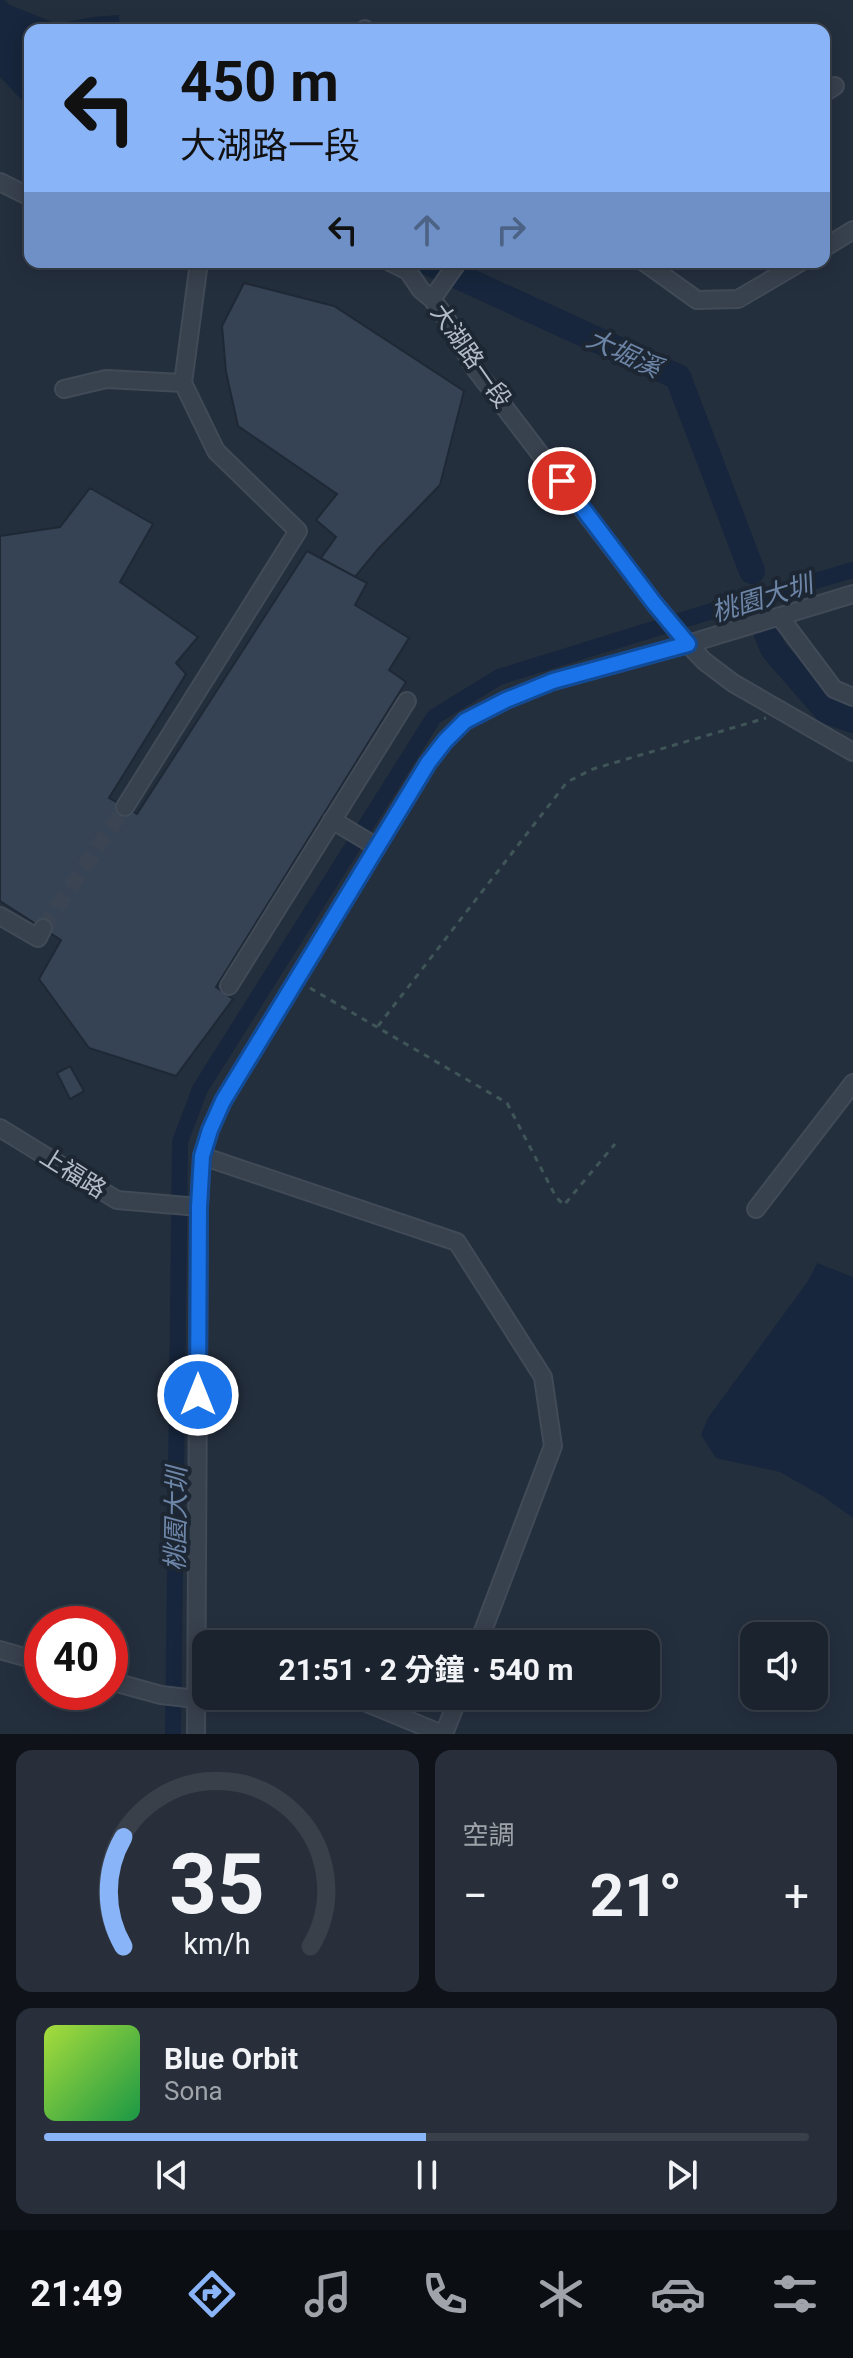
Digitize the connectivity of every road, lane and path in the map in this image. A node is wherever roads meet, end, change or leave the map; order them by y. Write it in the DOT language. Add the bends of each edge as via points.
graph roads {
  1 [pos="0,182"];
  2 [pos="24,194"];
  3 [pos="853,230"];
  4 [pos="830,240"];
  5 [pos="198,268"];
  6 [pos="402,268"];
  7 [pos="454,268"];
  8 [pos="652,268"];
  9 [pos="791,268"];
  10 [pos="432,299"];
  11 [pos="183,383"];
  12 [pos="64,389"];
  13 [pos="853,594"];
  14 [pos="780,617"];
  15 [pos="688,644"];
  16 [pos="853,697"];
  17 [pos="407,701"];
  18 [pos="785,713"];
  19 [pos="853,752"];
  20 [pos="125,807"];
  21 [pos="332,820"];
  22 [pos="375,846"];
  23 [pos="0,916"];
  24 [pos="43,928"];
  25 [pos="296,981"];
  26 [pos="229,986"];
  27 [pos="378,1026"];
  28 [pos="853,1083"];
  29 [pos="0,1128"];
  30 [pos="615,1144"];
  31 [pos="202,1156"];
  32 [pos="194,1207"];
  33 [pos="756,1209"];
  34 [pos="201,1630"];
  35 [pos="483,1630"];
  36 [pos="0,1650"];
  37 [pos="24,1657"];
  38 [pos="128,1686"];
  39 [pos="192,1694"];
  40 [pos="190,1698"];
  41 [pos="384,1710"];
  42 [pos="453,1710"];
  43 [pos="196,1734"];
  44 [pos="443,1734"];
  1 -- 2 [label="street"];
  3 -- 4 [label="street"];
  5 -- 11 [label="street"];
  6 -- 10 [label="street, 大湖路一段"];
  7 -- 10 [label="street"];
  8 -- 9 [label="street" via="697,300 738,299"];
  10 -- 15 [label="street, 大湖路一段" via="473,366"];
  11 -- 12 [label="street" via="106,379"];
  11 -- 20 [label="street" via="216,451 298,531"];
  13 -- 14 [label="street"];
  14 -- 15 [label="street"];
  14 -- 16 [label="street" via="834,689"];
  15 -- 18 [label="street, 大湖路一段" via="733,683"];
  15 -- 22 [label="street" via="553,681 465,721 428,763"];
  17 -- 21 [label="street"];
  18 -- 19 [label="street, 大湖路一段"];
  18 -- 27 [label="path" via="593,769 567,782"];
  21 -- 22 [label="street"];
  21 -- 26 [label="street"];
  22 -- 25 [label="street"];
  23 -- 24 [label="street" via="38,938"];
  25 -- 27 [label="path"];
  25 -- 31 [label="street" via="223,1101"];
  27 -- 30 [label="path" via="507,1103 564,1205"];
  28 -- 33 [label="street"];
  29 -- 32 [label="street, 上福路" via="117,1200"];
  31 -- 32 [label="street"];
  31 -- 35 [label="street" via="457,1242 543,1377 553,1446"];
  32 -- 34 [label="street"];
  36 -- 37 [label="street"];
  38 -- 40 [label="street"];
  39 -- 40 [label="street"];
  40 -- 43 [label="street"];
  41 -- 44 [label="street"];
  42 -- 44 [label="street"];
}
